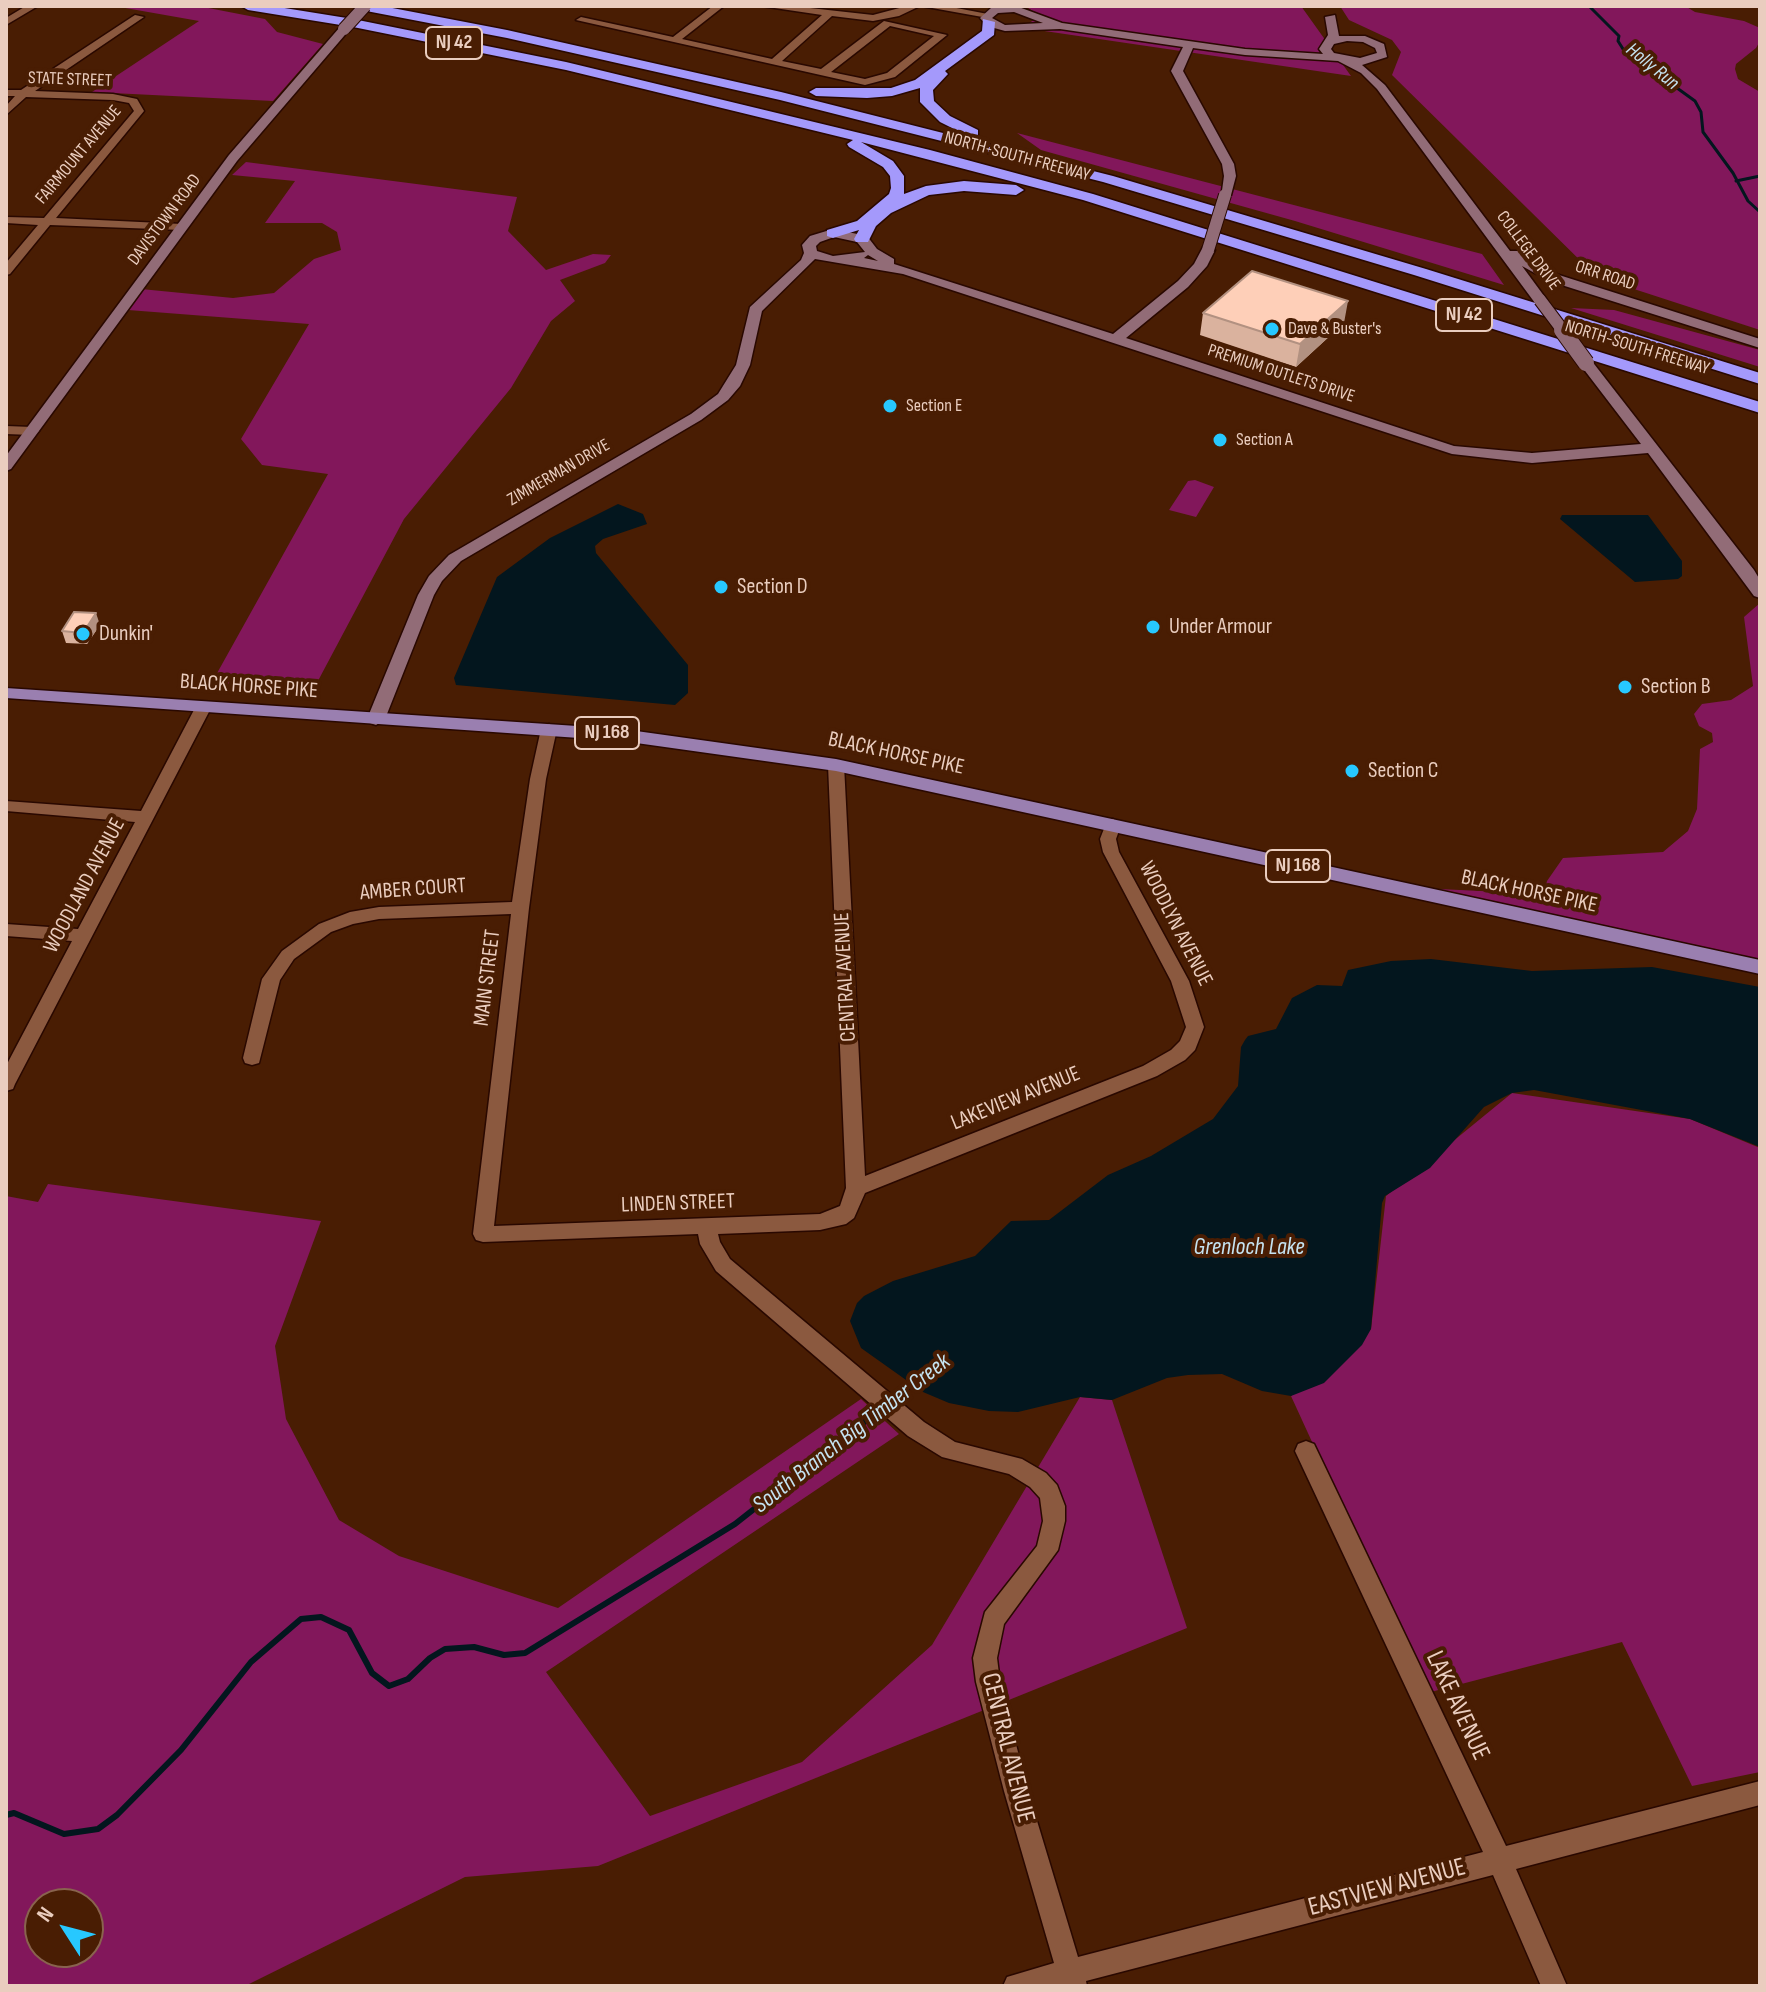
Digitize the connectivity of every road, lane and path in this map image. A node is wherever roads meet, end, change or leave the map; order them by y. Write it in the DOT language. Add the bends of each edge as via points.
graph roads {
  1 [pos="33,6"];
  2 [pos="248,6"];
  3 [pos="363,6"];
  4 [pos="719,6"];
  5 [pos="766,6"];
  6 [pos="915,6"];
  7 [pos="926,6"];
  8 [pos="1323,6"];
  9 [pos="1023,11"];
  10 [pos="991,14"];
  11 [pos="828,15"];
  12 [pos="139,17"];
  13 [pos="585,17"];
  14 [pos="1331,17"];
  15 [pos="887,20"];
  16 [pos="6,22"];
  17 [pos="1060,26"];
  18 [pos="1017,27"];
  19 [pos="675,40"];
  20 [pos="1371,41"];
  21 [pos="1329,42"];
  22 [pos="1189,45"];
  23 [pos="1289,53"];
  24 [pos="1383,55"];
  25 [pos="1339,59"];
  26 [pos="774,62"];
  27 [pos="648,65"];
  28 [pos="823,73"];
  29 [pos="1381,87"];
  30 [pos="6,93"];
  31 [pos="23,94"];
  32 [pos="132,101"];
  33 [pos="734,106"];
  34 [pos="6,112"];
  35 [pos="1108,179"];
  36 [pos="6,220"];
  37 [pos="1167,222"];
  38 [pos="45,223"];
  39 [pos="182,227"];
  40 [pos="833,233"];
  41 [pos="1494,240"];
  42 [pos="864,243"];
  43 [pos="811,253"];
  44 [pos="848,259"];
  45 [pos="832,260"];
  46 [pos="6,271"];
  47 [pos="906,271"];
  48 [pos="1522,277"];
  49 [pos="783,283"];
  50 [pos="1712,329"];
  51 [pos="1115,340"];
  52 [pos="1760,344"];
  53 [pos="1760,379"];
  54 [pos="1760,408"];
  55 [pos="6,430"];
  56 [pos="32,431"];
  57 [pos="1653,448"];
  58 [pos="6,466"];
  59 [pos="1760,593"];
  60 [pos="6,693"];
  61 [pos="203,708"];
  62 [pos="376,719"];
  63 [pos="549,729"];
  64 [pos="836,765"];
  65 [pos="6,806"];
  66 [pos="146,817"];
  67 [pos="1113,825"];
  68 [pos="520,908"];
  69 [pos="6,930"];
  70 [pos="84,936"];
  71 [pos="1760,967"];
  72 [pos="1188,1045"];
  73 [pos="252,1058"];
  74 [pos="7,1078"];
  75 [pos="856,1188"];
  76 [pos="707,1227"];
  77 [pos="483,1234"];
  78 [pos="1306,1451"];
  79 [pos="1760,1793"];
  80 [pos="1499,1859"];
  81 [pos="1072,1979"];
  82 [pos="1016,1986"];
  83 [pos="1554,1986"];
  1 -- 16 [label="street"];
  2 -- 33 [label="highway, NORTH-SOUTH FREEWAY / NJ 42" via="449,42"];
  3 -- 27 [label="highway, NORTH-SOUTH FREEWAY / NJ 42"];
  3 -- 39 [label="street, DAVISTOWN ROAD, bridge" via="233,158"];
  4 -- 19 [label="street"];
  5 -- 11 [label="street"];
  6 -- 15 [label="street"];
  7 -- 10 [label="street"];
  8 -- 14 [label="street"];
  9 -- 10 [label="street"];
  9 -- 17 [label="street"];
  9 -- 18 [label="street" via="1032,22"];
  10 -- 18 [label="street"];
  10 -- 27 [label="highway" via="989,32 928,78 892,92 820,93"];
  11 -- 15 [label="street"];
  11 -- 26 [label="street"];
  12 -- 31 [label="street"];
  13 -- 19 [label="street"];
  14 -- 20 [label="street"];
  14 -- 21 [label="street" via="1334,32"];
  15 -- 28 [label="street"];
  15 -- 28 [label="street" via="942,35 883,79 865,82"];
  17 -- 18 [label="street"];
  17 -- 22 [label="street"];
  18 -- 35 [label="highway" via="991,35 934,79 926,89 927,102 945,119 976,134"];
  19 -- 26 [label="street"];
  20 -- 21 [label="street"];
  20 -- 24 [label="street" via="1383,48"];
  21 -- 23 [label="street"];
  21 -- 25 [label="street" via="1325,51"];
  22 -- 23 [label="street"];
  22 -- 51 [label="street, bridge" via="1177,71 1230,176 1200,266"];
  23 -- 25 [label="street"];
  24 -- 25 [label="street" via="1366,62"];
  24 -- 29 [label="street" via="1378,69"];
  25 -- 29 [label="street, COLLEGE DRIVE" via="1365,71"];
  26 -- 28 [label="street"];
  27 -- 35 [label="highway, NORTH-SOUTH FREEWAY / NJ 42"];
  29 -- 41 [label="street, COLLEGE DRIVE"];
  30 -- 31 [label="street, STATE STREET"];
  31 -- 32 [label="street, STATE STREET"];
  31 -- 34 [label="street"];
  32 -- 38 [label="street, FAIRMOUNT AVENUE" via="139,107 135,119"];
  33 -- 37 [label="highway, NORTH-SOUTH FREEWAY / NJ 42" via="925,153"];
  33 -- 40 [label="highway" via="856,145 893,170 900,184 896,196 862,224"];
  35 -- 53 [label="highway, NORTH-SOUTH FREEWAY / NJ 42"];
  36 -- 38 [label="street"];
  37 -- 42 [label="highway" via="1017,190 952,187 897,203 870,224"];
  37 -- 54 [label="highway, NORTH-SOUTH FREEWAY / NJ 42"];
  38 -- 39 [label="street"];
  38 -- 46 [label="street, FAIRMOUNT AVENUE"];
  39 -- 56 [label="street, DAVISTOWN ROAD"];
  40 -- 42 [label="street"];
  40 -- 43 [label="street, ZIMMERMAN DRIVE" via="812,241"];
  41 -- 48 [label="street, COLLEGE DRIVE"];
  41 -- 50 [label="street, ORR ROAD" via="1544,275"];
  42 -- 44 [label="street" via="861,255"];
  42 -- 47 [label="street, PREMIUM OUTLETS DRIVE"];
  43 -- 45 [label="street"];
  43 -- 49 [label="street, ZIMMERMAN DRIVE"];
  44 -- 45 [label="street, PREMIUM OUTLETS DRIVE"];
  44 -- 47 [label="street, PREMIUM OUTLETS DRIVE"];
  45 -- 49 [label="street, ZIMMERMAN DRIVE"];
  47 -- 51 [label="street, PREMIUM OUTLETS DRIVE"];
  48 -- 50 [label="street, ORR ROAD"];
  48 -- 57 [label="street, COLLEGE DRIVE, bridge"];
  49 -- 62 [label="street, ZIMMERMAN DRIVE" via="755,310 738,377 717,403 444,568 426,595"];
  50 -- 52 [label="street, ORR ROAD"];
  51 -- 57 [label="street, PREMIUM OUTLETS DRIVE" via="1452,450 1532,458"];
  55 -- 56 [label="street"];
  56 -- 58 [label="street, DAVISTOWN ROAD"];
  57 -- 59 [label="street, COLLEGE DRIVE"];
  60 -- 61 [label="main road, BLACK HORSE PIKE / NJ 168"];
  61 -- 62 [label="main road, BLACK HORSE PIKE / NJ 168"];
  61 -- 66 [label="street, WOODLAND AVENUE"];
  62 -- 63 [label="main road, BLACK HORSE PIKE / NJ 168"];
  63 -- 64 [label="main road, BLACK HORSE PIKE / NJ 168" via="690,742"];
  63 -- 68 [label="street, MAIN STREET"];
  64 -- 67 [label="main road, BLACK HORSE PIKE / NJ 168"];
  64 -- 75 [label="street, CENTRAL AVENUE"];
  65 -- 66 [label="street"];
  66 -- 70 [label="street, WOODLAND AVENUE"];
  67 -- 71 [label="main road, BLACK HORSE PIKE / NJ 168"];
  67 -- 72 [label="street, WOODLYN AVENUE" via="1111,852 1191,1009 1195,1027"];
  68 -- 73 [label="street, AMBER COURT" via="379,913 325,928 288,955 271,979"];
  68 -- 77 [label="street, MAIN STREET"];
  69 -- 70 [label="street"];
  70 -- 74 [label="street, WOODLAND AVENUE"];
  72 -- 75 [label="street, LAKEVIEW AVENUE" via="1150,1071"];
  75 -- 76 [label="street, LINDEN STREET" via="847,1212 831,1221"];
  76 -- 77 [label="street, LINDEN STREET"];
  76 -- 81 [label="street, CENTRAL AVENUE" via="723,1265 929,1439 950,1450 1014,1466 1049,1492 1054,1521 1047,1550 993,1620 985,1658 1012,1776"];
  78 -- 80 [label="street, LAKE AVENUE"];
  79 -- 80 [label="street, EASTVIEW AVENUE"];
  80 -- 81 [label="street, EASTVIEW AVENUE"];
  80 -- 83 [label="street, LAKE AVENUE"];
  81 -- 82 [label="street, EASTVIEW AVENUE"];
}
